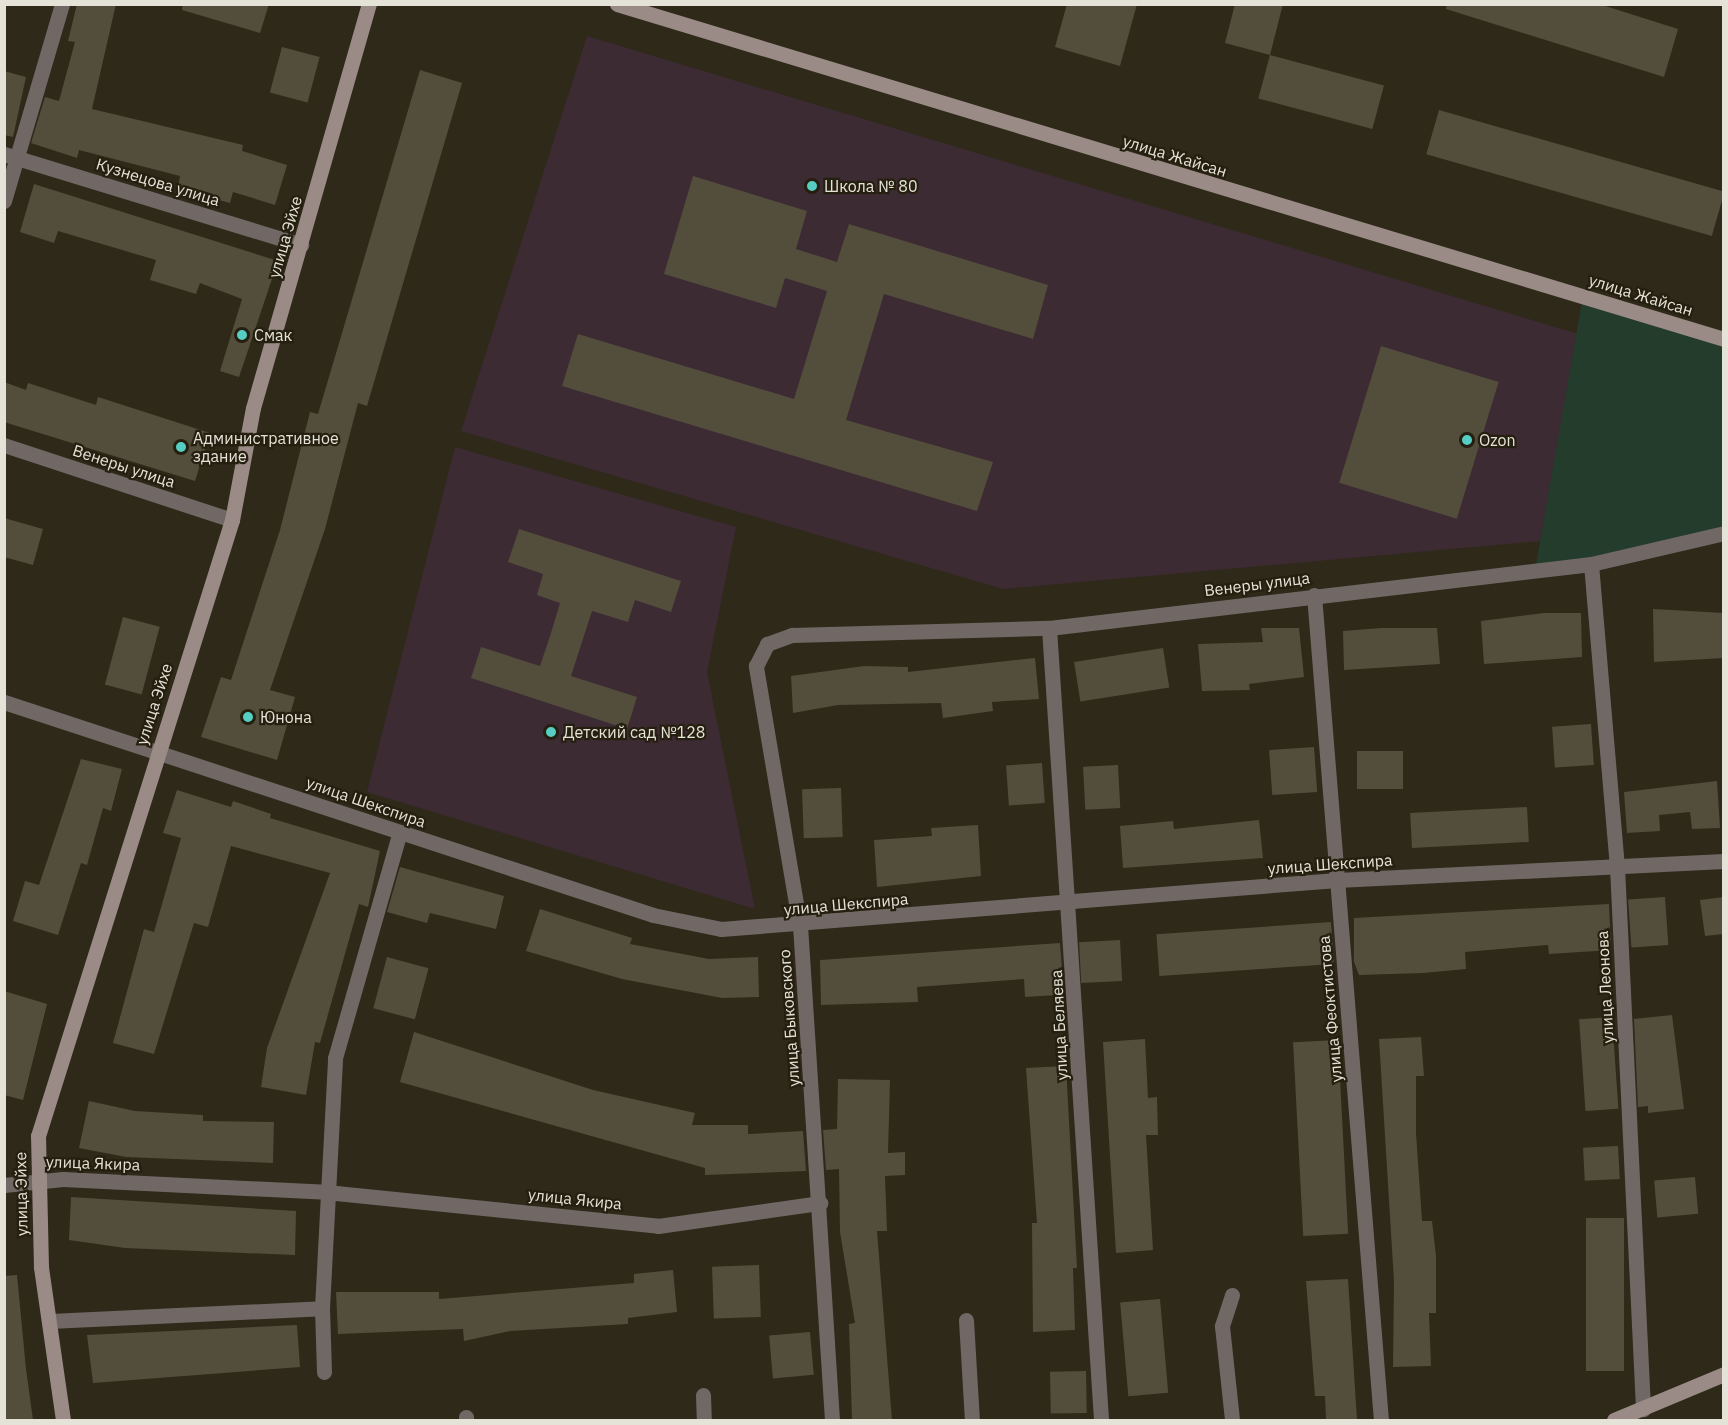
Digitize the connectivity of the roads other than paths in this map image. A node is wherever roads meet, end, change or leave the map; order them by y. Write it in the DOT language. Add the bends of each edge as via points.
graph roads {
  1 [pos="62,4"];
  2 [pos="369,4"];
  3 [pos="617,4"];
  4 [pos="10,156"];
  5 [pos="4,201"];
  6 [pos="301,245"];
  7 [pos="1724,339"];
  8 [pos="4,445"];
  9 [pos="232,520"];
  10 [pos="1724,533"];
  11 [pos="1591,564"];
  12 [pos="1314,595"];
  13 [pos="1049,628"];
  14 [pos="792,635"];
  15 [pos="4,702"];
  16 [pos="158,750"];
  17 [pos="400,832"];
  18 [pos="1724,861"];
  19 [pos="1617,867"];
  20 [pos="1337,880"];
  21 [pos="1069,903"];
  22 [pos="801,927"];
  23 [pos="35,1179"];
  24 [pos="4,1185"];
  25 [pos="326,1192"];
  26 [pos="820,1203"];
  27 [pos="1232,1295"];
  28 [pos="322,1308"];
  29 [pos="966,1320"];
  30 [pos="50,1321"];
  31 [pos="324,1372"];
  32 [pos="1724,1374"];
  33 [pos="703,1395"];
  34 [pos="1644,1409"];
  35 [pos="63,1420"];
  36 [pos="704,1420"];
  37 [pos="832,1420"];
  38 [pos="972,1420"];
  39 [pos="1101,1420"];
  40 [pos="1232,1420"];
  41 [pos="1381,1420"];
  42 [pos="1614,1420"];
  1 -- 4 [label="street"];
  2 -- 6 [label="street, улица Эйхе"];
  3 -- 7 [label="street, улица Жайсан"];
  4 -- 5 [label="street"];
  4 -- 6 [label="street, Кузнецова улица"];
  6 -- 9 [label="street, улица Эйхе" via="253,408"];
  8 -- 9 [label="street, Венеры улица"];
  9 -- 16 [label="street, улица Эйхе"];
  10 -- 11 [label="street, Венеры улица"];
  11 -- 12 [label="street, Венеры улица"];
  11 -- 19 [label="street, улица Леонова"];
  12 -- 13 [label="street, Венеры улица"];
  12 -- 20 [label="street, улица Феоктистова"];
  13 -- 14 [label="street, Венеры улица"];
  13 -- 21 [label="street, улица Беляева"];
  14 -- 22 [label="street, улица Быковского" via="767,644 756,666"];
  15 -- 16 [label="street, улица Шекспира"];
  16 -- 17 [label="street, улица Шекспира"];
  16 -- 23 [label="street, улица Эйхе" via="38,1136"];
  17 -- 22 [label="street, улица Шекспира" via="653,915 722,929"];
  17 -- 25 [label="street" via="335,1058"];
  18 -- 19 [label="street, улица Шекспира"];
  19 -- 20 [label="street, улица Шекспира"];
  19 -- 34 [label="street, улица Леонова"];
  20 -- 21 [label="street, улица Шекспира"];
  20 -- 41 [label="street, улица Феоктистова"];
  21 -- 22 [label="street, улица Шекспира"];
  21 -- 39 [label="street, улица Беляева"];
  22 -- 26 [label="street, улица Быковского"];
  23 -- 24 [label="street, улица Якира"];
  23 -- 25 [label="street, улица Якира"];
  23 -- 30 [label="street, улица Эйхе"];
  25 -- 26 [label="street, улица Якира" via="658,1226"];
  25 -- 28 [label="street"];
  26 -- 37 [label="street, улица Быковского"];
  27 -- 40 [label="street" via="1222,1326"];
  28 -- 30 [label="street"];
  28 -- 31 [label="street"];
  29 -- 38 [label="street"];
  30 -- 35 [label="street, улица Эйхе"];
  32 -- 34 [label="street"];
  33 -- 36 [label="street"];
  34 -- 42 [label="street"];
}
